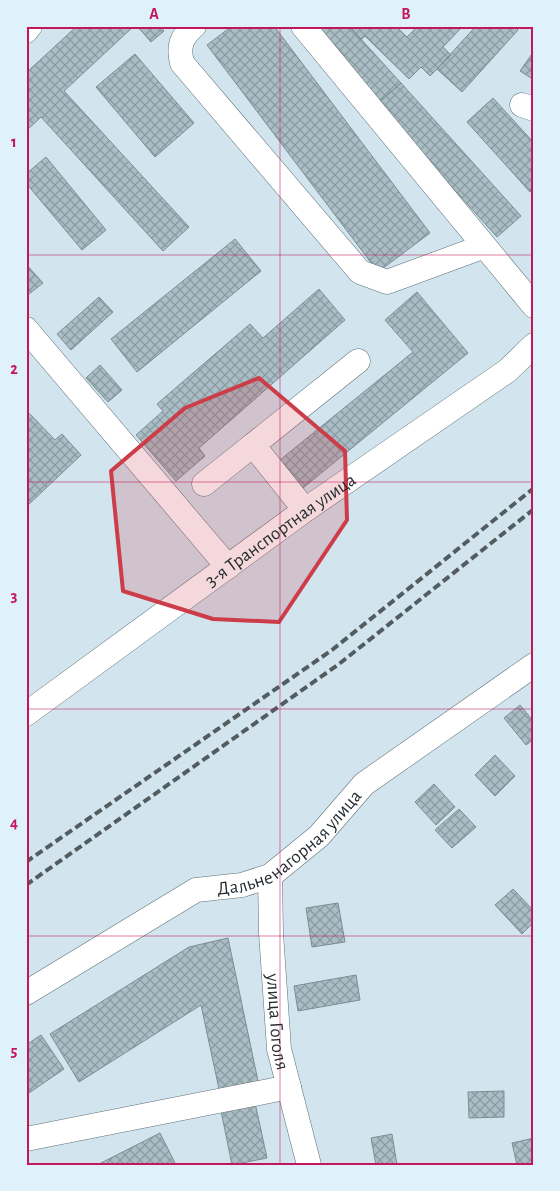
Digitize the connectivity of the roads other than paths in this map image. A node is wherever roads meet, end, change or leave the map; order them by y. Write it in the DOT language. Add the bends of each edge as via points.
graph roads {
  1 [pos="30,26"];
  2 [pos="194,26"];
  3 [pos="304,26"];
  4 [pos="26,31"];
  5 [pos="482,247"];
  6 [pos="534,306"];
  7 [pos="26,329"];
  8 [pos="534,345"];
  9 [pos="358,361"];
  10 [pos="253,445"];
  11 [pos="204,484"];
  12 [pos="305,510"];
  13 [pos="228,567"];
  14 [pos="534,665"];
  15 [pos="26,714"];
  16 [pos="270,876"];
  17 [pos="26,993"];
  18 [pos="289,1087"];
  19 [pos="26,1139"];
  20 [pos="309,1165"];
  1 -- 4 [label="street"];
  2 -- 5 [label="street" via="186,33 179,50 182,63 360,272 387,282"];
  3 -- 6 [label="street"];
  7 -- 13 [label="street"];
  8 -- 12 [label="street, 3-я Транспортная улица" via="507,370"];
  9 -- 10 [label="street"];
  10 -- 11 [label="street"];
  10 -- 12 [label="street"];
  12 -- 13 [label="street, 3-я Транспортная улица"];
  13 -- 15 [label="street, 3-я Транспортная улица"];
  14 -- 16 [label="street, Дальненагорная улица" via="364,784 319,836"];
  16 -- 17 [label="street, Дальненагорная улица" via="242,885 196,890"];
  16 -- 18 [label="street, улица Гоголя" via="280,1050"];
  18 -- 19 [label="street"];
  18 -- 20 [label="street, улица Гоголя"];
}
